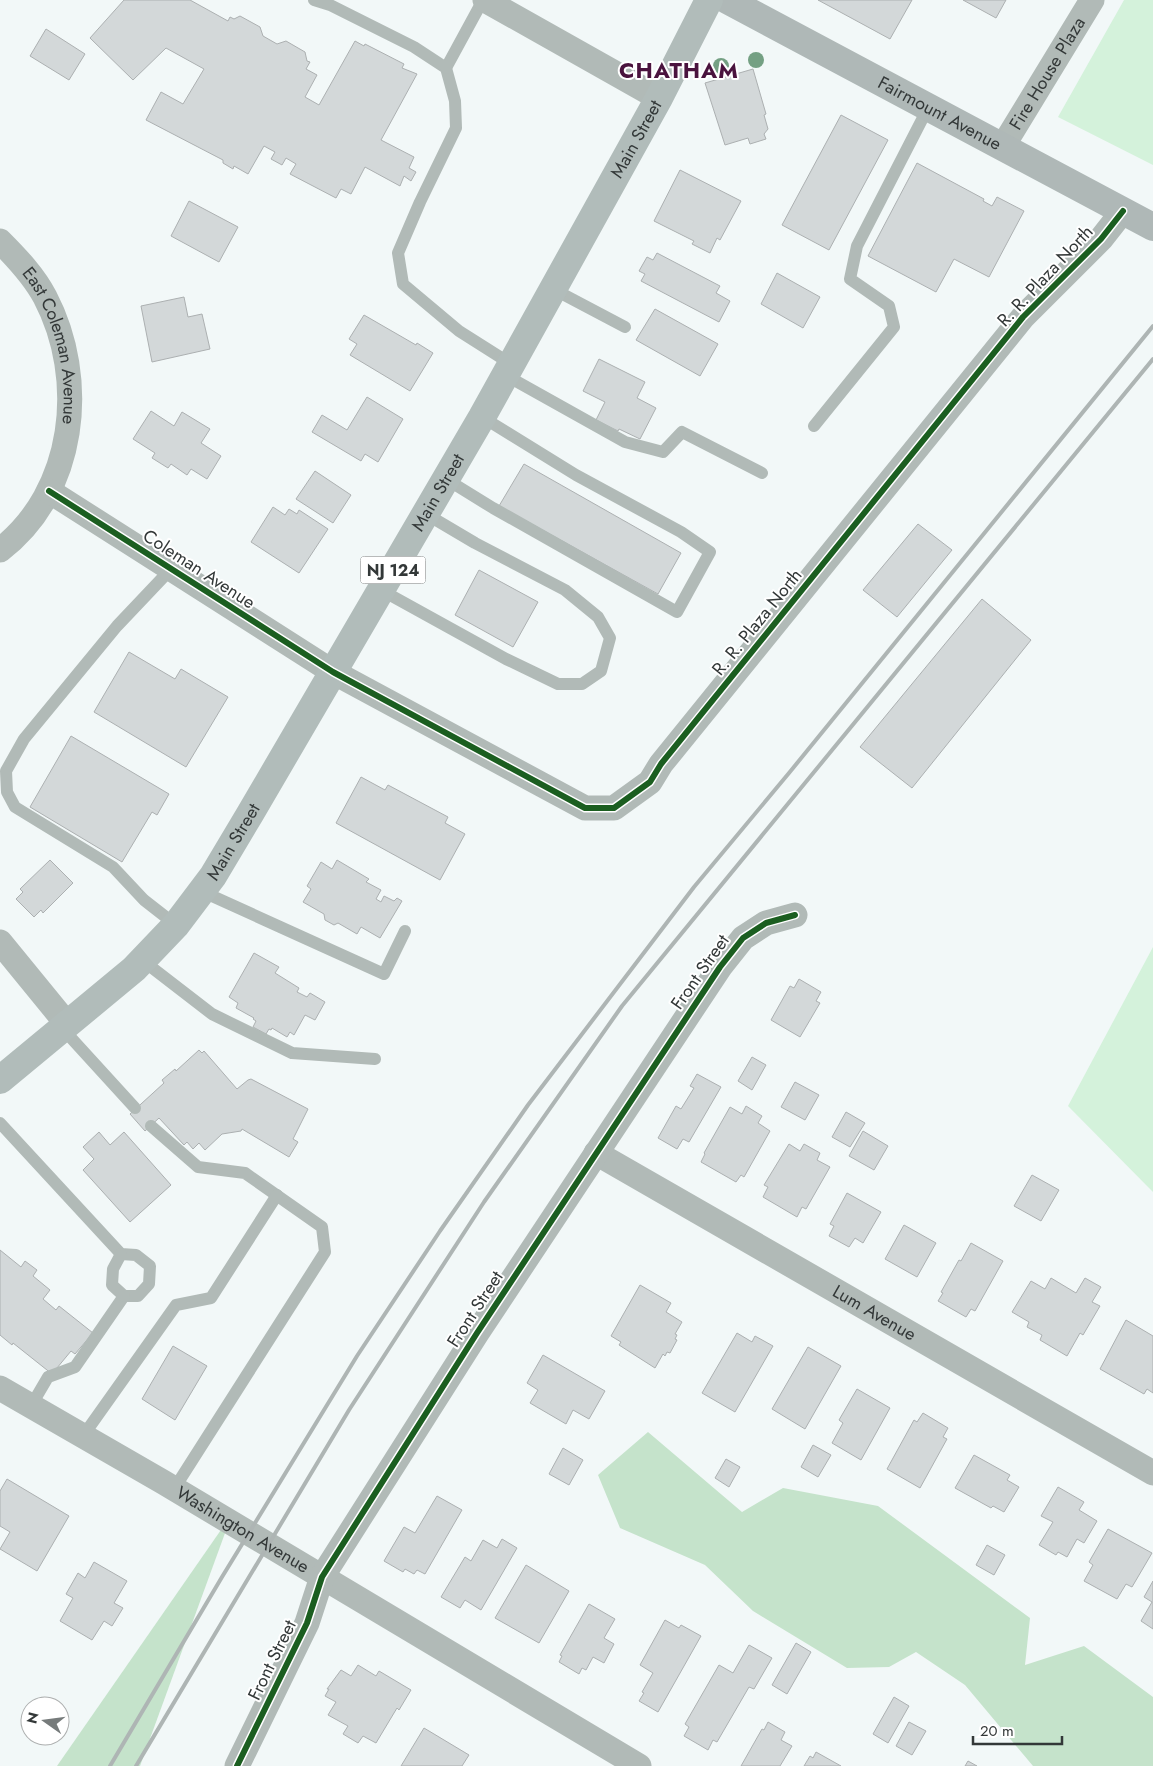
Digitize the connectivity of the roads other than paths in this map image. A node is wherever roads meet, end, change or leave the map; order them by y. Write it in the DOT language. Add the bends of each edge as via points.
graph roads {
  1 [pos="314,0"];
  2 [pos="484,0"];
  3 [pos="709,0"];
  4 [pos="727,0"];
  5 [pos="1092,0"];
  6 [pos="446,68"];
  7 [pos="659,98"];
  8 [pos="928,106"];
  9 [pos="1003,146"];
  10 [pos="1123,211"];
  11 [pos="1153,227"];
  12 [pos="0,241"];
  13 [pos="553,289"];
  14 [pos="625,327"];
  15 [pos="508,369"];
  16 [pos="482,417"];
  17 [pos="814,426"];
  18 [pos="762,473"];
  19 [pos="446,479"];
  20 [pos="49,491"];
  21 [pos="426,514"];
  22 [pos="0,550"];
  23 [pos="171,569"];
  24 [pos="381,590"];
  25 [pos="333,672"];
  26 [pos="201,891"];
  27 [pos="795,915"];
  28 [pos="176,925"];
  29 [pos="405,931"];
  30 [pos="0,942"];
  31 [pos="142,960"];
  32 [pos="65,1026"];
  33 [pos="375,1059"];
  34 [pos="0,1080"];
  35 [pos="135,1108"];
  36 [pos="0,1123"];
  37 [pos="151,1126"];
  38 [pos="596,1153"];
  39 [pos="277,1195"];
  40 [pos="121,1254"];
  41 [pos="124,1296"];
  42 [pos="0,1388"];
  43 [pos="31,1406"];
  44 [pos="83,1436"];
  45 [pos="1153,1473"];
  46 [pos="174,1489"];
  47 [pos="322,1577"];
  48 [pos="237,1766"];
  49 [pos="639,1766"];
  1 -- 6 [label="lane" via="414,47"];
  2 -- 6 [label="lane"];
  2 -- 7 [label="street"];
  3 -- 7 [label="main road, Main Street / NJ 124"];
  4 -- 8 [label="main road, Fairmount Avenue"];
  5 -- 9 [label="street, Fire House Plaza"];
  6 -- 15 [label="lane" via="455,101 456,128 398,254 403,284"];
  7 -- 13 [label="main road, Main Street / NJ 124"];
  8 -- 9 [label="main road, Fairmount Avenue"];
  8 -- 17 [label="lane" via="857,246 850,279 889,306 894,327"];
  9 -- 10 [label="main road, Fairmount Avenue"];
  10 -- 11 [label="main road, Fairmount Avenue"];
  10 -- 25 [label="street, R. R. Plaza North" via="1101,239 1023,317 661,764 650,782 614,808 585,808"];
  12 -- 20 [label="street, East Coleman Avenue" via="21,262 44,295 66,352 70,413 63,453"];
  13 -- 14 [label="lane"];
  13 -- 15 [label="main road, Main Street / NJ 124"];
  15 -- 16 [label="main road, Main Street / NJ 124"];
  15 -- 18 [label="lane" via="625,442 663,452 682,432"];
  16 -- 19 [label="main road, Main Street / NJ 124"];
  16 -- 19 [label="lane" via="710,552 677,612"];
  19 -- 21 [label="main road, Main Street / NJ 124"];
  20 -- 22 [label="street, East Coleman Avenue" via="38,509"];
  20 -- 23 [label="street, Coleman Avenue"];
  21 -- 24 [label="main road, Main Street / NJ 124"];
  21 -- 24 [label="lane" via="475,544 566,590 598,617 610,638 601,671 582,684 558,684"];
  23 -- 25 [label="street, Coleman Avenue"];
  23 -- 28 [label="lane" via="118,626 24,740 6,770 8,792 15,807 113,867 144,900"];
  24 -- 25 [label="main road, Main Street / NJ 124"];
  25 -- 26 [label="main road, Main Street / NJ 124" via="213,876"];
  26 -- 28 [label="main road, Main Street / NJ 124"];
  26 -- 29 [label="lane" via="384,974"];
  27 -- 38 [label="street, Front Street" via="766,923 742,938"];
  28 -- 31 [label="main road, Main Street / NJ 124"];
  30 -- 32 [label="street"];
  31 -- 32 [label="main road, Main Street / NJ 124"];
  31 -- 33 [label="lane" via="212,1014 292,1053"];
  32 -- 34 [label="main road, Main Street / NJ 124"];
  32 -- 35 [label="lane"];
  36 -- 40 [label="lane"];
  37 -- 39 [label="lane" via="198,1167 245,1173"];
  38 -- 45 [label="street, Lum Avenue"];
  38 -- 47 [label="street, Front Street"];
  39 -- 44 [label="lane" via="211,1298 176,1305"];
  39 -- 46 [label="lane" via="322,1227 325,1252"];
  40 -- 41 [label="lane" via="113,1269 112,1285"];
  40 -- 41 [label="lane" via="136,1255 150,1266 148,1284 138,1296"];
  41 -- 43 [label="lane" via="75,1367 48,1377"];
  42 -- 43 [label="street, Washington Avenue"];
  43 -- 44 [label="street, Washington Avenue"];
  44 -- 46 [label="street, Washington Avenue"];
  46 -- 47 [label="street, Washington Avenue"];
  47 -- 48 [label="street, Front Street" via="307,1623"];
  47 -- 49 [label="street, Washington Avenue"];
}
